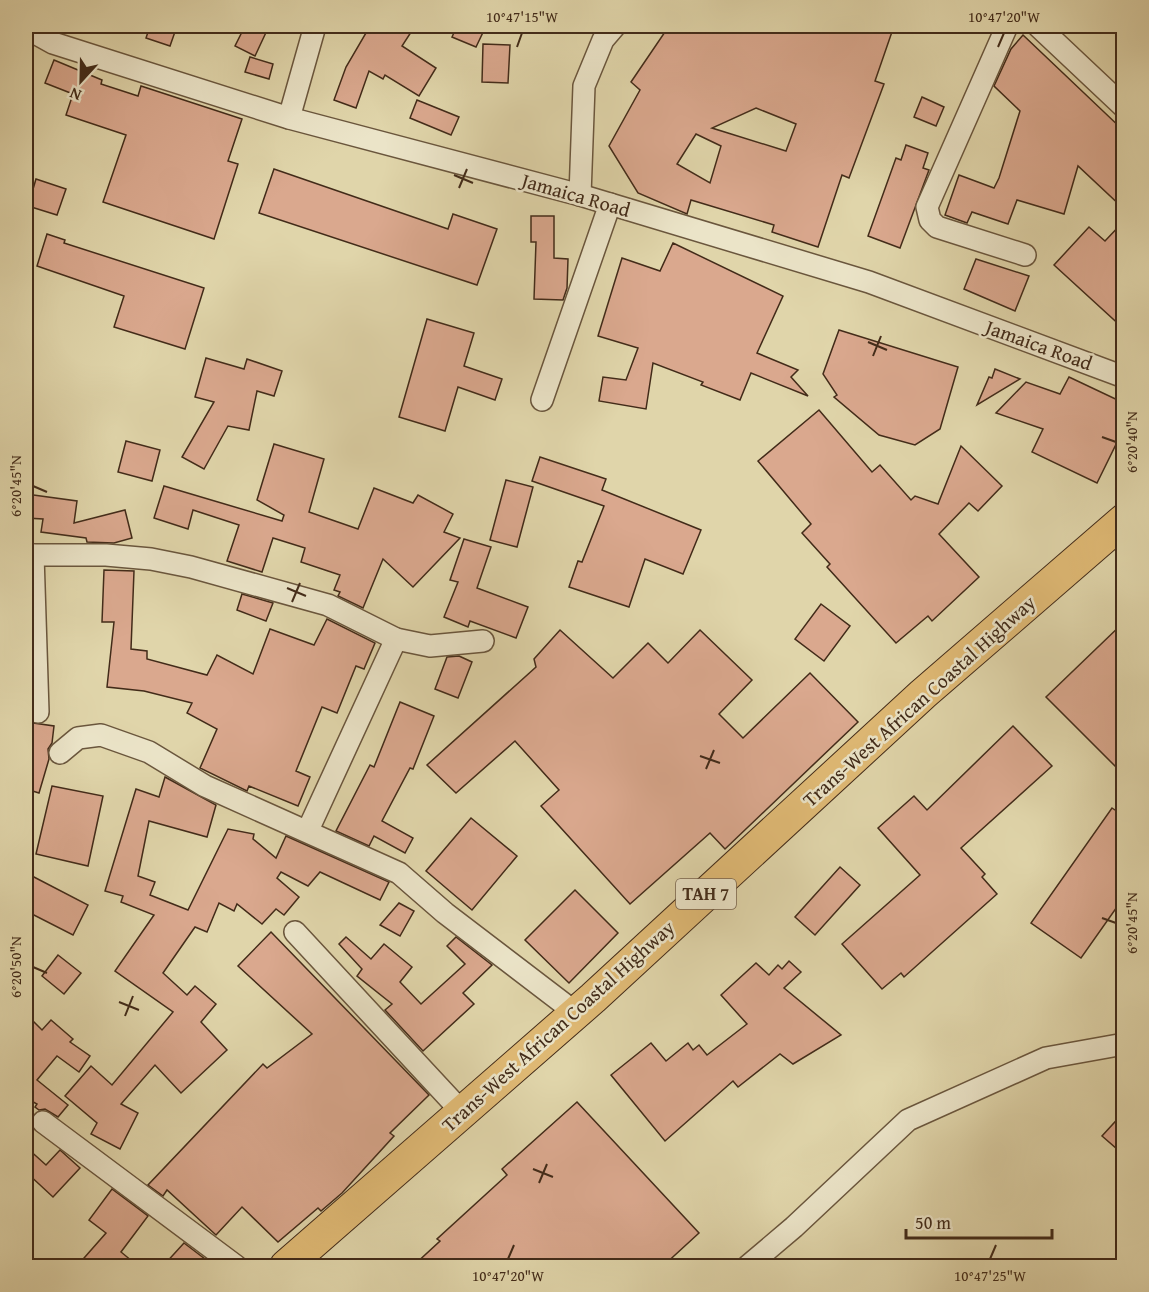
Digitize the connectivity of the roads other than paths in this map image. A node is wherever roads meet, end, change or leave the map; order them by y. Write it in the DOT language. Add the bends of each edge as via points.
graph roads {
  1 [pos="315,26"];
  2 [pos="615,26"];
  3 [pos="1007,26"];
  4 [pos="1038,26"];
  5 [pos="26,28"];
  6 [pos="1124,107"];
  7 [pos="289,118"];
  8 [pos="580,195"];
  9 [pos="610,204"];
  10 [pos="1025,255"];
  11 [pos="1124,376"];
  12 [pos="542,400"];
  13 [pos="1124,520"];
  14 [pos="29,555"];
  15 [pos="396,639"];
  16 [pos="483,641"];
  17 [pos="38,712"];
  18 [pos="60,753"];
  19 [pos="308,830"];
  20 [pos="295,932"];
  21 [pos="576,1013"];
  22 [pos="1124,1044"];
  23 [pos="462,1112"];
  24 [pos="43,1122"];
  25 [pos="236,1266"];
  26 [pos="286,1266"];
  27 [pos="748,1266"];
  1 -- 7 [label="street"];
  2 -- 8 [label="street" via="603,40 584,86"];
  3 -- 10 [label="street" via="927,207 930,220 937,227"];
  4 -- 6 [label="street"];
  5 -- 7 [label="street, Jamaica Road" via="53,43"];
  7 -- 8 [label="street, Jamaica Road"];
  8 -- 9 [label="street, Jamaica Road"];
  9 -- 11 [label="street, Jamaica Road" via="869,282"];
  9 -- 12 [label="street"];
  13 -- 21 [label="highway, Trans-West African Coastal Highway / TAH 7" via="923,694"];
  14 -- 15 [label="street" via="151,558 191,567 328,605"];
  14 -- 17 [label="street"];
  15 -- 16 [label="street" via="430,646"];
  15 -- 19 [label="street"];
  18 -- 19 [label="street" via="78,738 101,735 149,752 205,786"];
  19 -- 21 [label="street" via="399,873"];
  20 -- 23 [label="street"];
  21 -- 23 [label="highway, Trans-West African Coastal Highway / TAH 7"];
  22 -- 27 [label="street" via="1046,1058 908,1120"];
  23 -- 26 [label="highway, Trans-West African Coastal Highway / TAH 7"];
  24 -- 25 [label="street"];
}
